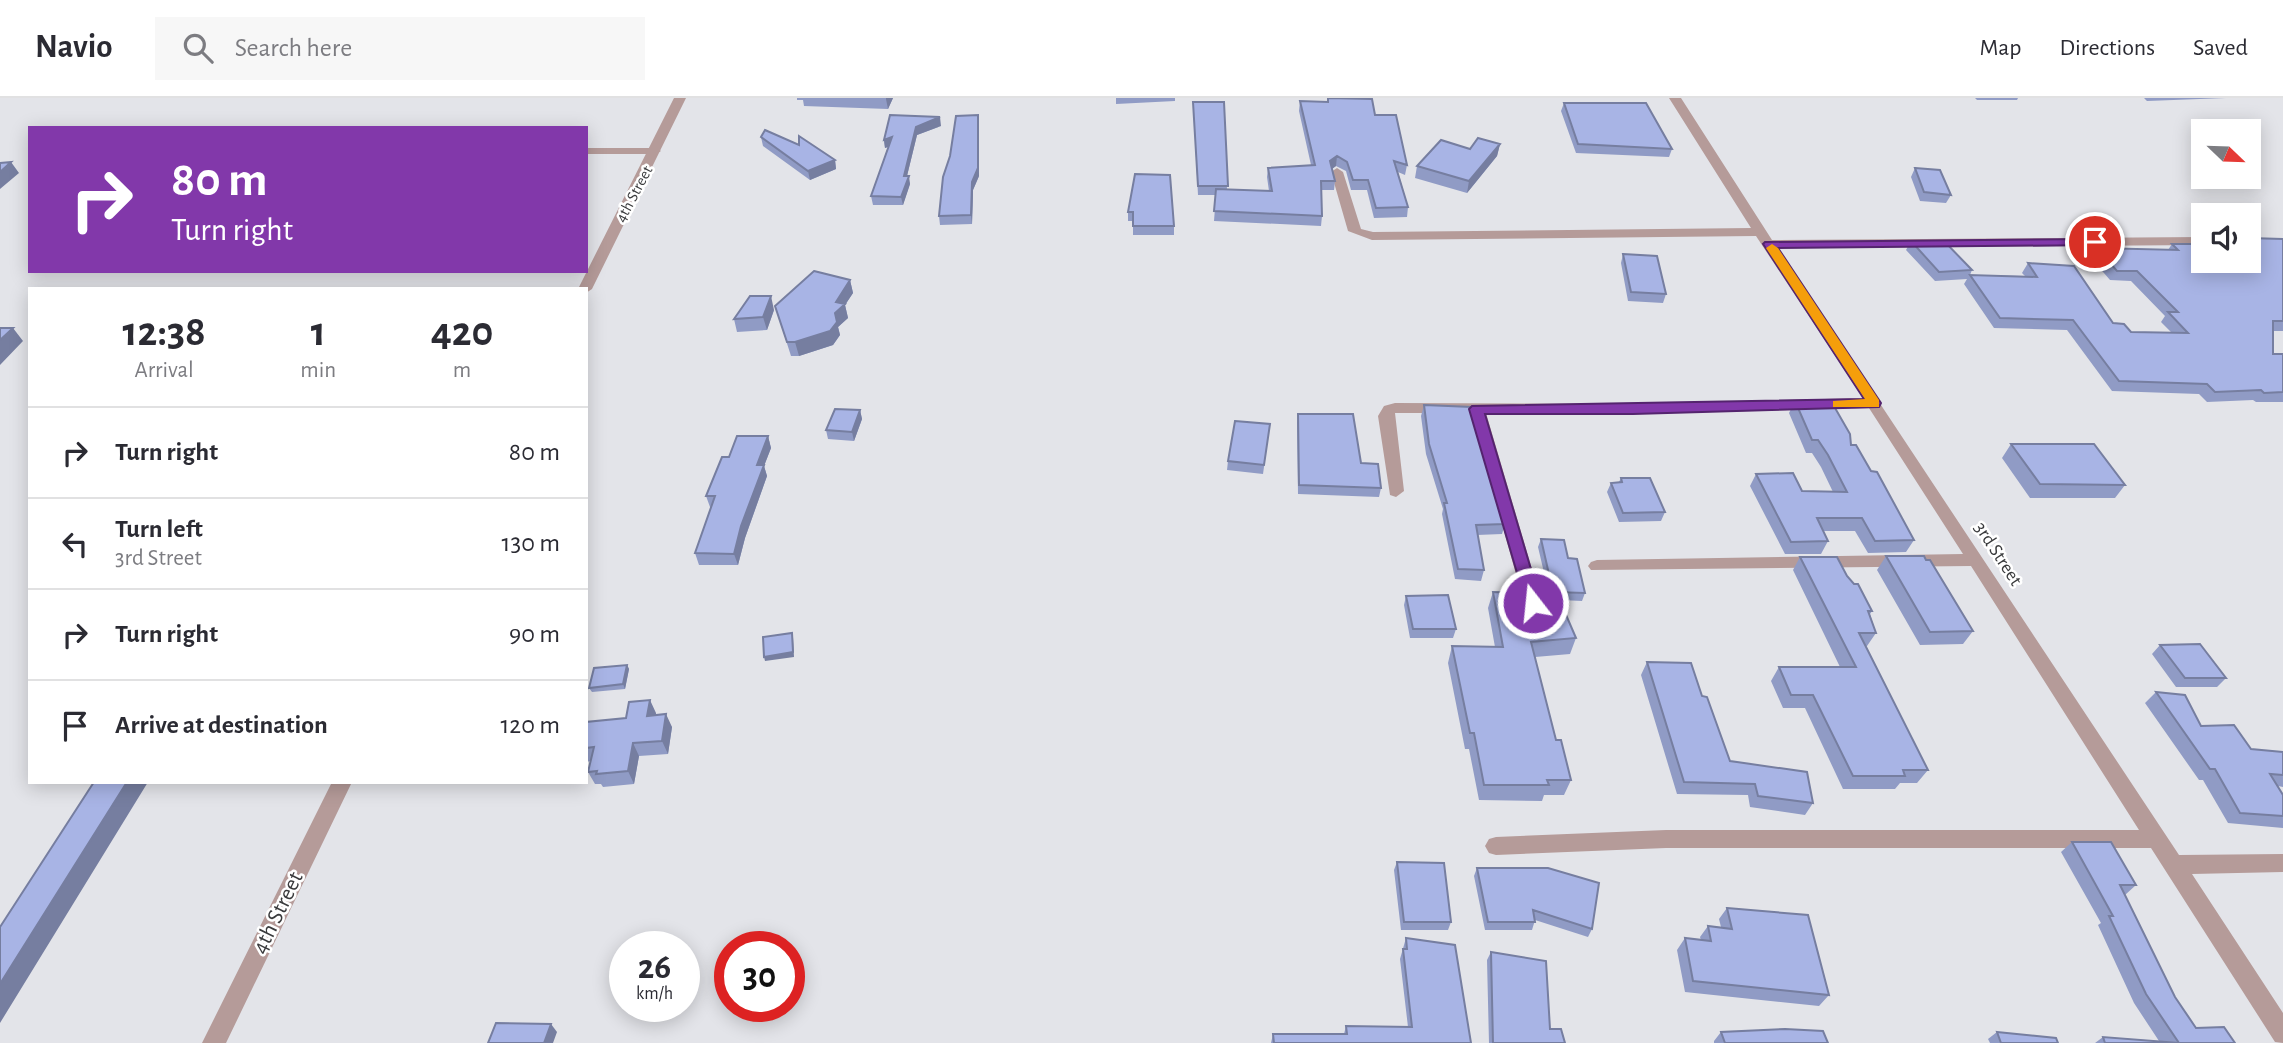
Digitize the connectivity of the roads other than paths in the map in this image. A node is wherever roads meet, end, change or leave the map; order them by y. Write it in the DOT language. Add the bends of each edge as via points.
graph roads {
  1 [pos="680,98"];
  2 [pos="1675,98"];
  3 [pos="588,151"];
  4 [pos="656,151"];
  5 [pos="1337,172"];
  6 [pos="1765,238"];
  7 [pos="2191,241"];
  8 [pos="586,287"];
  9 [pos="1874,403"];
  10 [pos="1476,409"];
  11 [pos="1395,491"];
  12 [pos="1976,560"];
  13 [pos="1597,566"];
  14 [pos="1533,603"];
  15 [pos="341,784"];
  16 [pos="2157,839"];
  17 [pos="1496,846"];
  18 [pos="2283,863"];
  19 [pos="2174,865"];
  20 [pos="2283,1034"];
  21 [pos="214,1043"];
  1 -- 4 [label="street, 4th Street"];
  2 -- 6 [label="street, 3rd Street"];
  3 -- 4 [label="lane"];
  4 -- 8 [label="street, 4th Street"];
  5 -- 6 [label="street" via="1355,231 1372,236"];
  6 -- 7 [label="street"];
  6 -- 9 [label="street, 3rd Street"];
  9 -- 10 [label="street"];
  9 -- 12 [label="street, 3rd Street"];
  10 -- 11 [label="street" via="1389,410"];
  10 -- 14 [label="street"];
  12 -- 13 [label="street"];
  12 -- 16 [label="street, 3rd Street"];
  15 -- 21 [label="street, 4th Street"];
  16 -- 17 [label="street" via="1666,839"];
  16 -- 19 [label="street, 3rd Street"];
  18 -- 19 [label="street"];
  19 -- 20 [label="street, 3rd Street"];
}
